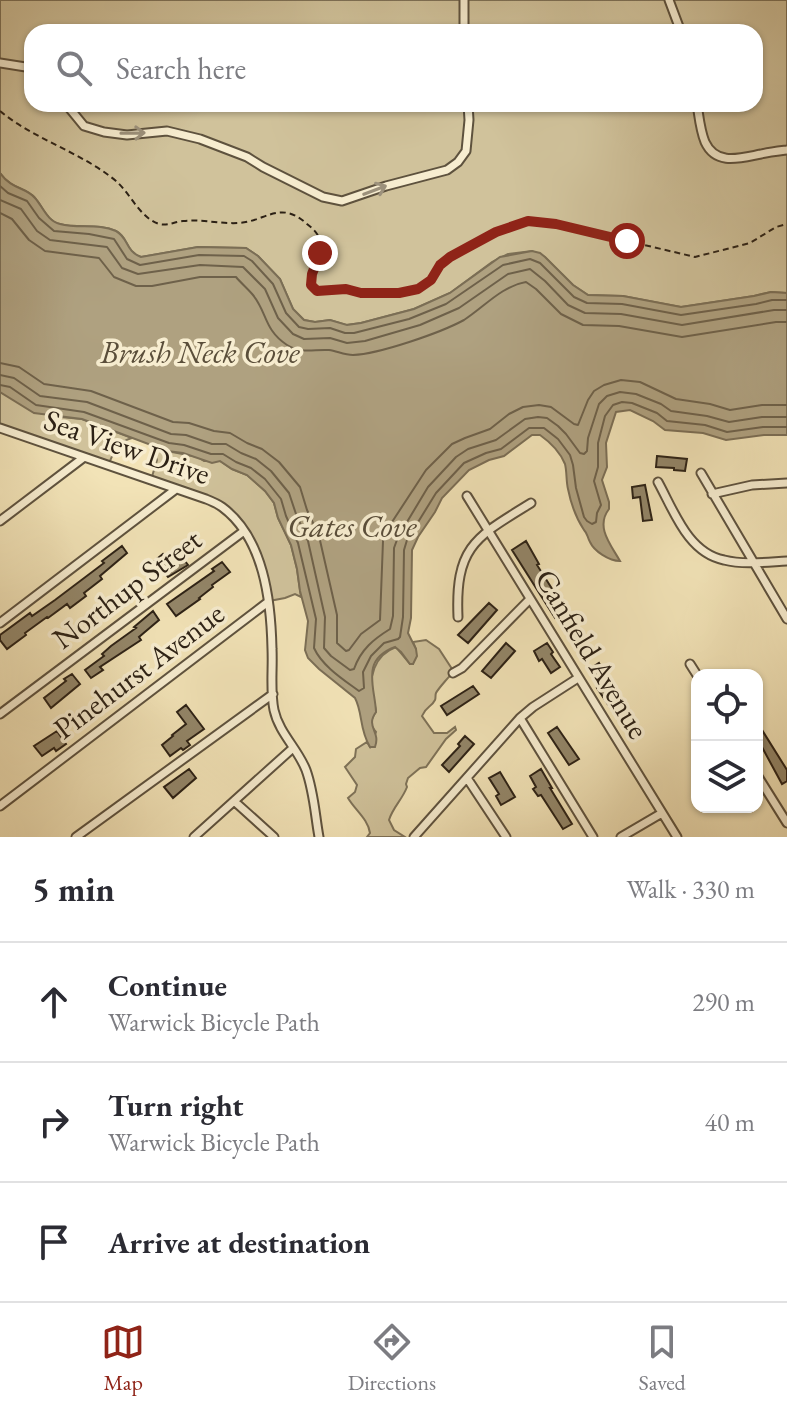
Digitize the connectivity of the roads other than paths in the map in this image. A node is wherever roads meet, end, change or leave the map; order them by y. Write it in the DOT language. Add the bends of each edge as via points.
graph roads {
  1 [pos="464,0"];
  2 [pos="669,0"];
  3 [pos="464,24"];
  4 [pos="678,24"];
  5 [pos="0,63"];
  6 [pos="24,67"];
  7 [pos="73,112"];
  8 [pos="468,112"];
  9 [pos="698,112"];
  10 [pos="787,150"];
  11 [pos="0,428"];
  12 [pos="83,458"];
  13 [pos="701,473"];
  14 [pos="658,482"];
  15 [pos="787,483"];
  16 [pos="176,489"];
  17 [pos="712,494"];
  18 [pos="467,496"];
  19 [pos="531,503"];
  20 [pos="0,521"];
  21 [pos="487,530"];
  22 [pos="244,531"];
  23 [pos="787,561"];
  24 [pos="753,562"];
  25 [pos="530,599"];
  26 [pos="268,602"];
  27 [pos="458,617"];
  28 [pos="787,619"];
  29 [pos="0,623"];
  30 [pos="690,664"];
  31 [pos="693,669"];
  32 [pos="453,673"];
  33 [pos="578,678"];
  34 [pos="273,694"];
  35 [pos="0,714"];
  36 [pos="520,718"];
  37 [pos="293,748"];
  38 [pos="467,778"];
  39 [pos="763,785"];
  40 [pos="234,801"];
  41 [pos="0,806"];
  42 [pos="662,813"];
  43 [pos="787,823"];
  44 [pos="419,835"];
  45 [pos="76,837"];
  46 [pos="194,837"];
  47 [pos="274,837"];
  48 [pos="319,837"];
  49 [pos="506,837"];
  50 [pos="593,837"];
  51 [pos="621,837"];
  52 [pos="677,837"];
  1 -- 3 [label="street"];
  2 -- 4 [label="street"];
  5 -- 6 [label="street"];
  7 -- 8 [label="street, one-way" via="84,126 104,132 167,131 200,139 342,201 447,170 466,151"];
  9 -- 10 [label="street" via="707,146 722,159"];
  11 -- 12 [label="street, Sea View Drive"];
  12 -- 16 [label="street, Sea View Drive"];
  12 -- 20 [label="street"];
  13 -- 17 [label="street"];
  14 -- 24 [label="street" via="690,539 704,553"];
  15 -- 17 [label="street"];
  16 -- 22 [label="street, Sea View Drive" via="222,507"];
  16 -- 29 [label="street"];
  17 -- 24 [label="street"];
  18 -- 21 [label="street, Canfield Avenue"];
  19 -- 21 [label="street"];
  21 -- 25 [label="street, Canfield Avenue"];
  21 -- 27 [label="street" via="465,557"];
  22 -- 26 [label="street, Sea View Drive" via="259,560"];
  22 -- 35 [label="street, Northup Street"];
  23 -- 24 [label="street"];
  24 -- 28 [label="street"];
  25 -- 32 [label="street"];
  25 -- 33 [label="street, Canfield Avenue"];
  26 -- 34 [label="street, Sea View Drive"];
  26 -- 41 [label="street, Pinehurst Avenue"];
  30 -- 31 [label="street"];
  33 -- 36 [label="street"];
  33 -- 42 [label="street, Canfield Avenue"];
  34 -- 37 [label="street, Sea View Drive" via="274,712"];
  34 -- 45 [label="street"];
  36 -- 38 [label="street"];
  36 -- 50 [label="street"];
  37 -- 40 [label="street"];
  37 -- 48 [label="street, Sea View Drive" via="306,770"];
  38 -- 44 [label="street"];
  38 -- 49 [label="street"];
  39 -- 43 [label="street"];
  40 -- 46 [label="street"];
  40 -- 47 [label="street"];
  42 -- 51 [label="street"];
  42 -- 52 [label="street, Canfield Avenue"];
}
